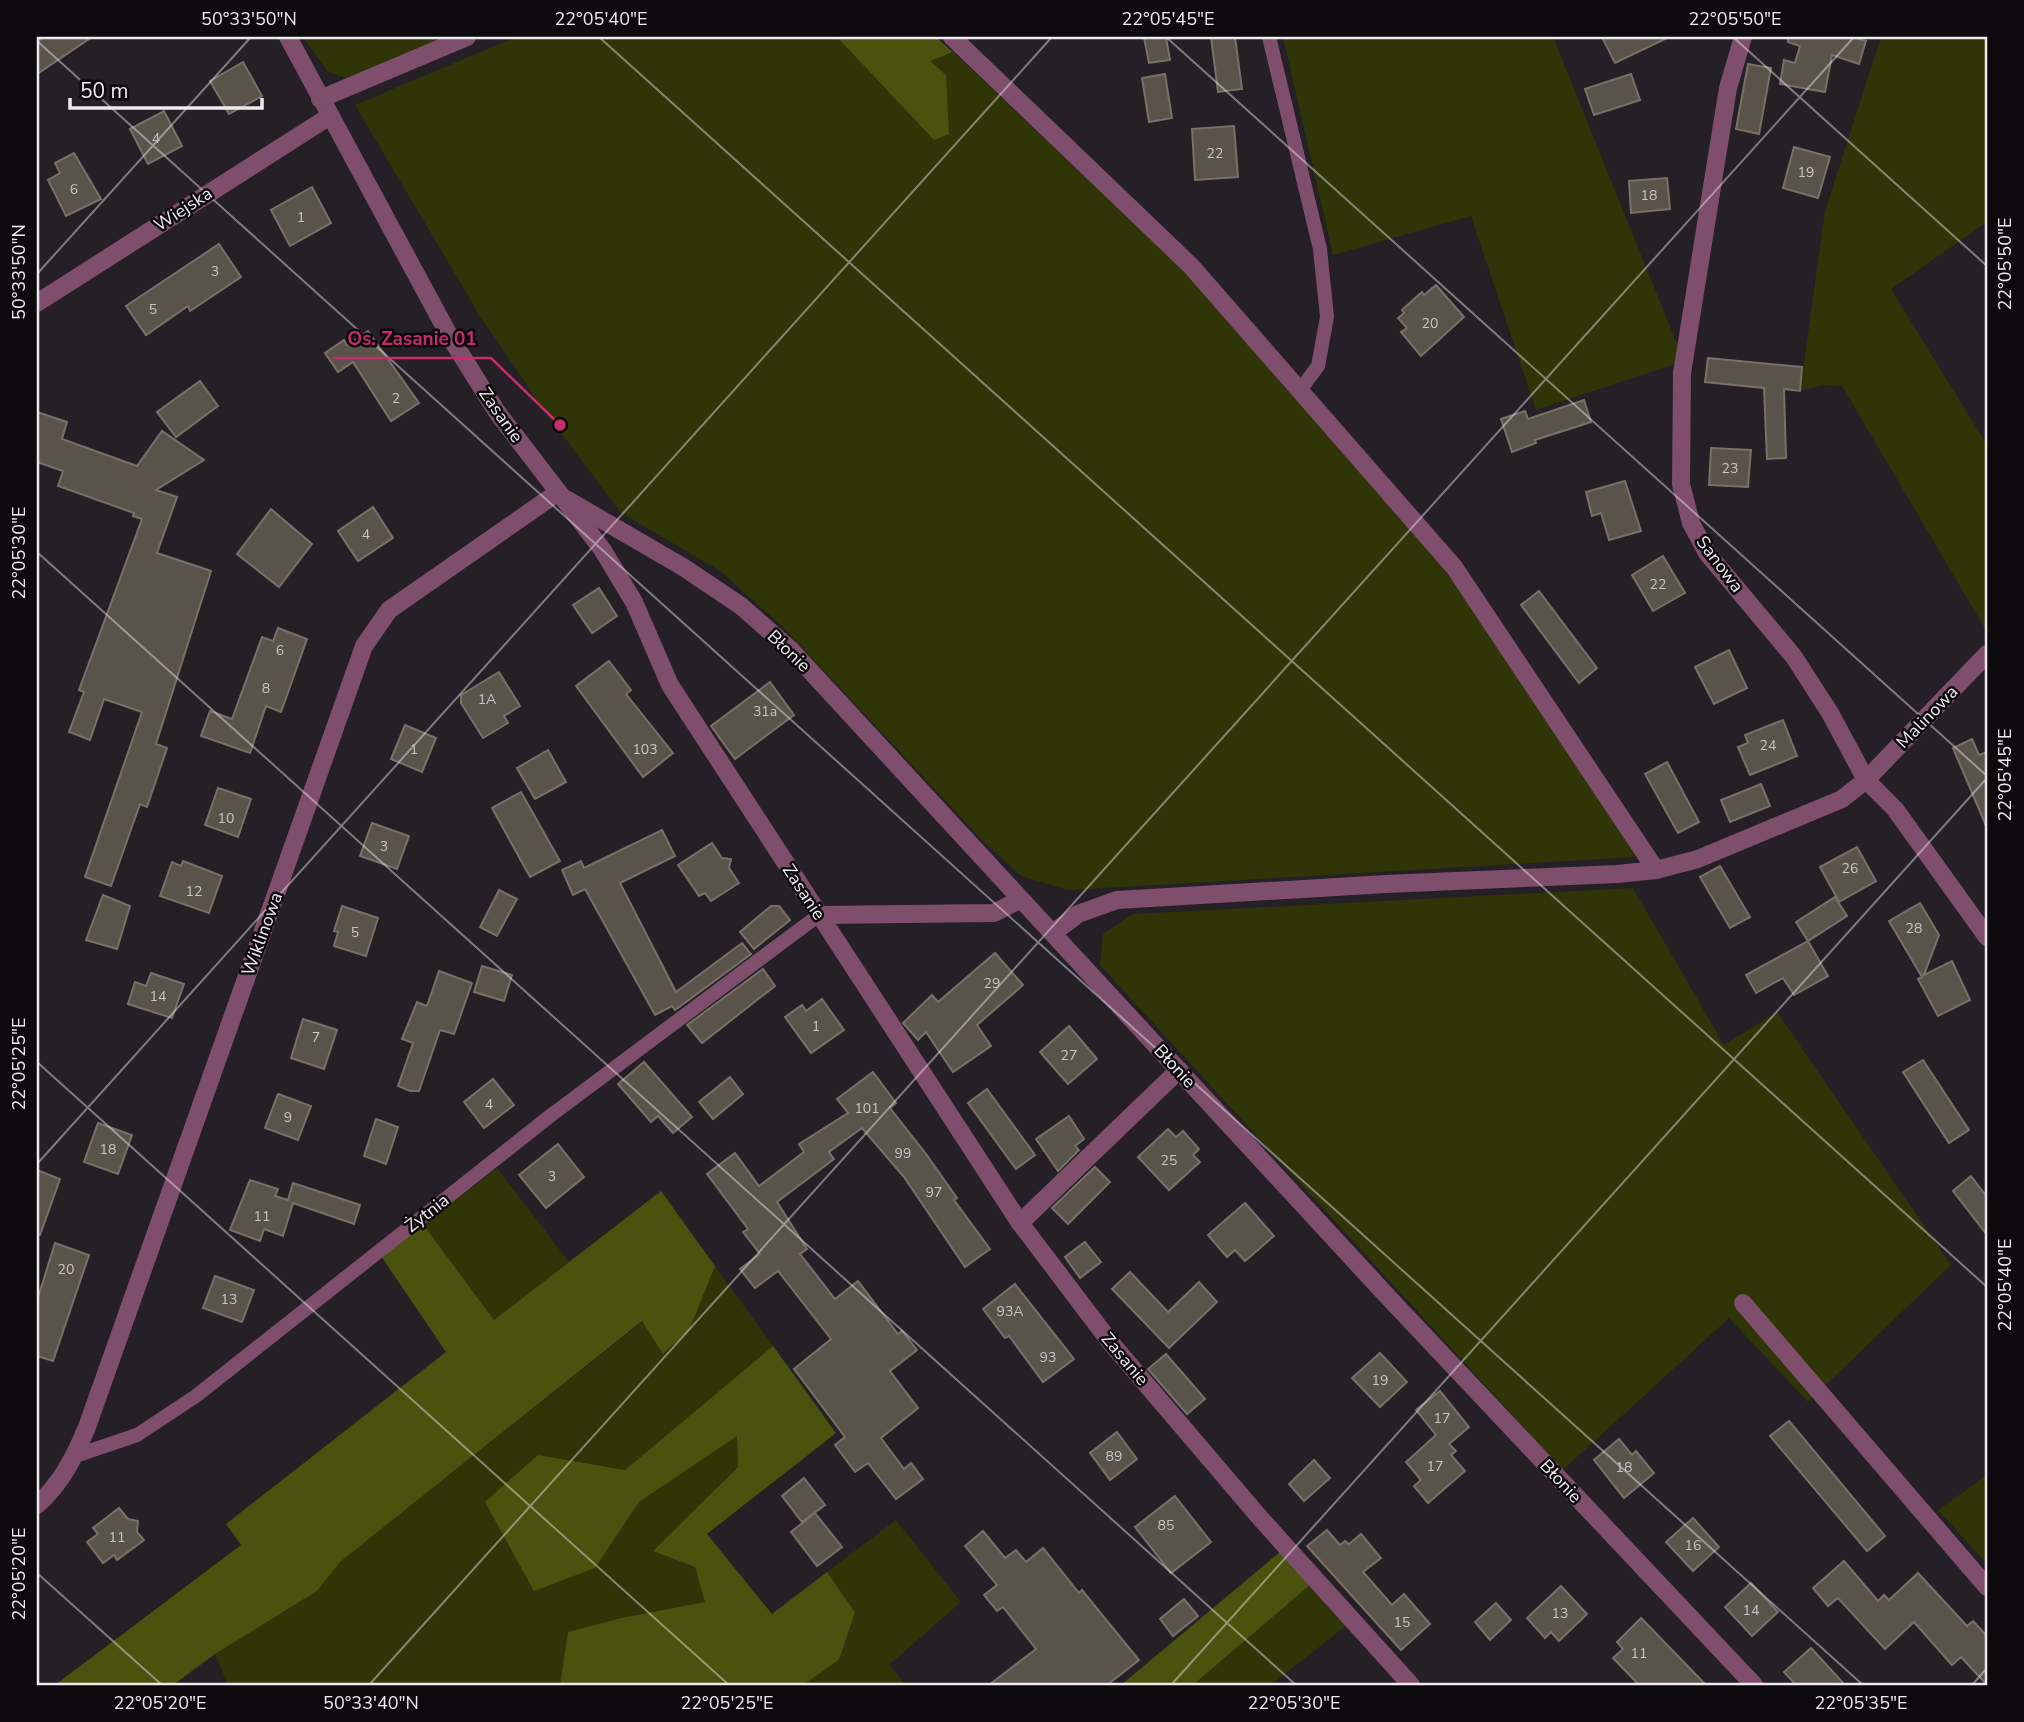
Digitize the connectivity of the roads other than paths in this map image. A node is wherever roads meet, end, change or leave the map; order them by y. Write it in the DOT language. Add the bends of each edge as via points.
graph roads {
  1 [pos="288,37"];
  2 [pos="467,37"];
  3 [pos="952,37"];
  4 [pos="1269,37"];
  5 [pos="1743,37"];
  6 [pos="320,99"];
  7 [pos="330,116"];
  8 [pos="37,303"];
  9 [pos="1300,390"];
  10 [pos="557,494"];
  11 [pos="1987,654"];
  12 [pos="1866,780"];
  13 [pos="1656,870"];
  14 [pos="1021,899"];
  15 [pos="819,915"];
  16 [pos="1053,933"];
  17 [pos="1987,937"];
  18 [pos="1179,1070"];
  19 [pos="1020,1223"];
  20 [pos="1742,1303"];
  21 [pos="75,1456"];
  22 [pos="37,1505"];
  23 [pos="1987,1587"];
  24 [pos="1411,1685"];
  25 [pos="1754,1685"];
  1 -- 6 [label="street, Zasanie"];
  2 -- 6 [label="street"];
  3 -- 9 [label="street" via="1191,266"];
  4 -- 9 [label="lane" via="1320,249 1328,317 1318,366"];
  5 -- 12 [label="street, Sanowa" via="1728,88 1682,373 1681,484 1691,523 1707,553 1794,657"];
  6 -- 7 [label="street, Zasanie"];
  7 -- 8 [label="street, Wiejska"];
  7 -- 10 [label="street, Zasanie" via="450,337"];
  9 -- 13 [label="street" via="1454,567"];
  10 -- 14 [label="street, Błonie" via="684,567 741,606 791,650"];
  10 -- 15 [label="street, Zasanie" via="602,549 634,602 670,685"];
  10 -- 21 [label="street, Wiklinowa" via="389,610 364,646"];
  11 -- 12 [label="street, Malinowa"];
  12 -- 13 [label="street, Malinowa" via="1842,799 1698,859"];
  12 -- 17 [label="street, Sanowa" via="1895,809"];
  13 -- 16 [label="street, Malinowa" via="1117,900 1078,914"];
  14 -- 15 [label="street" via="994,913"];
  14 -- 16 [label="street, Błonie"];
  15 -- 19 [label="street, Zasanie"];
  15 -- 21 [label="lane, Żytnia" via="550,1116 196,1396 137,1436"];
  16 -- 18 [label="street, Błonie"];
  18 -- 19 [label="street"];
  18 -- 25 [label="street, Błonie"];
  19 -- 24 [label="street, Zasanie" via="1111,1343"];
  20 -- 23 [label="street"];
  21 -- 22 [label="street"];
}
